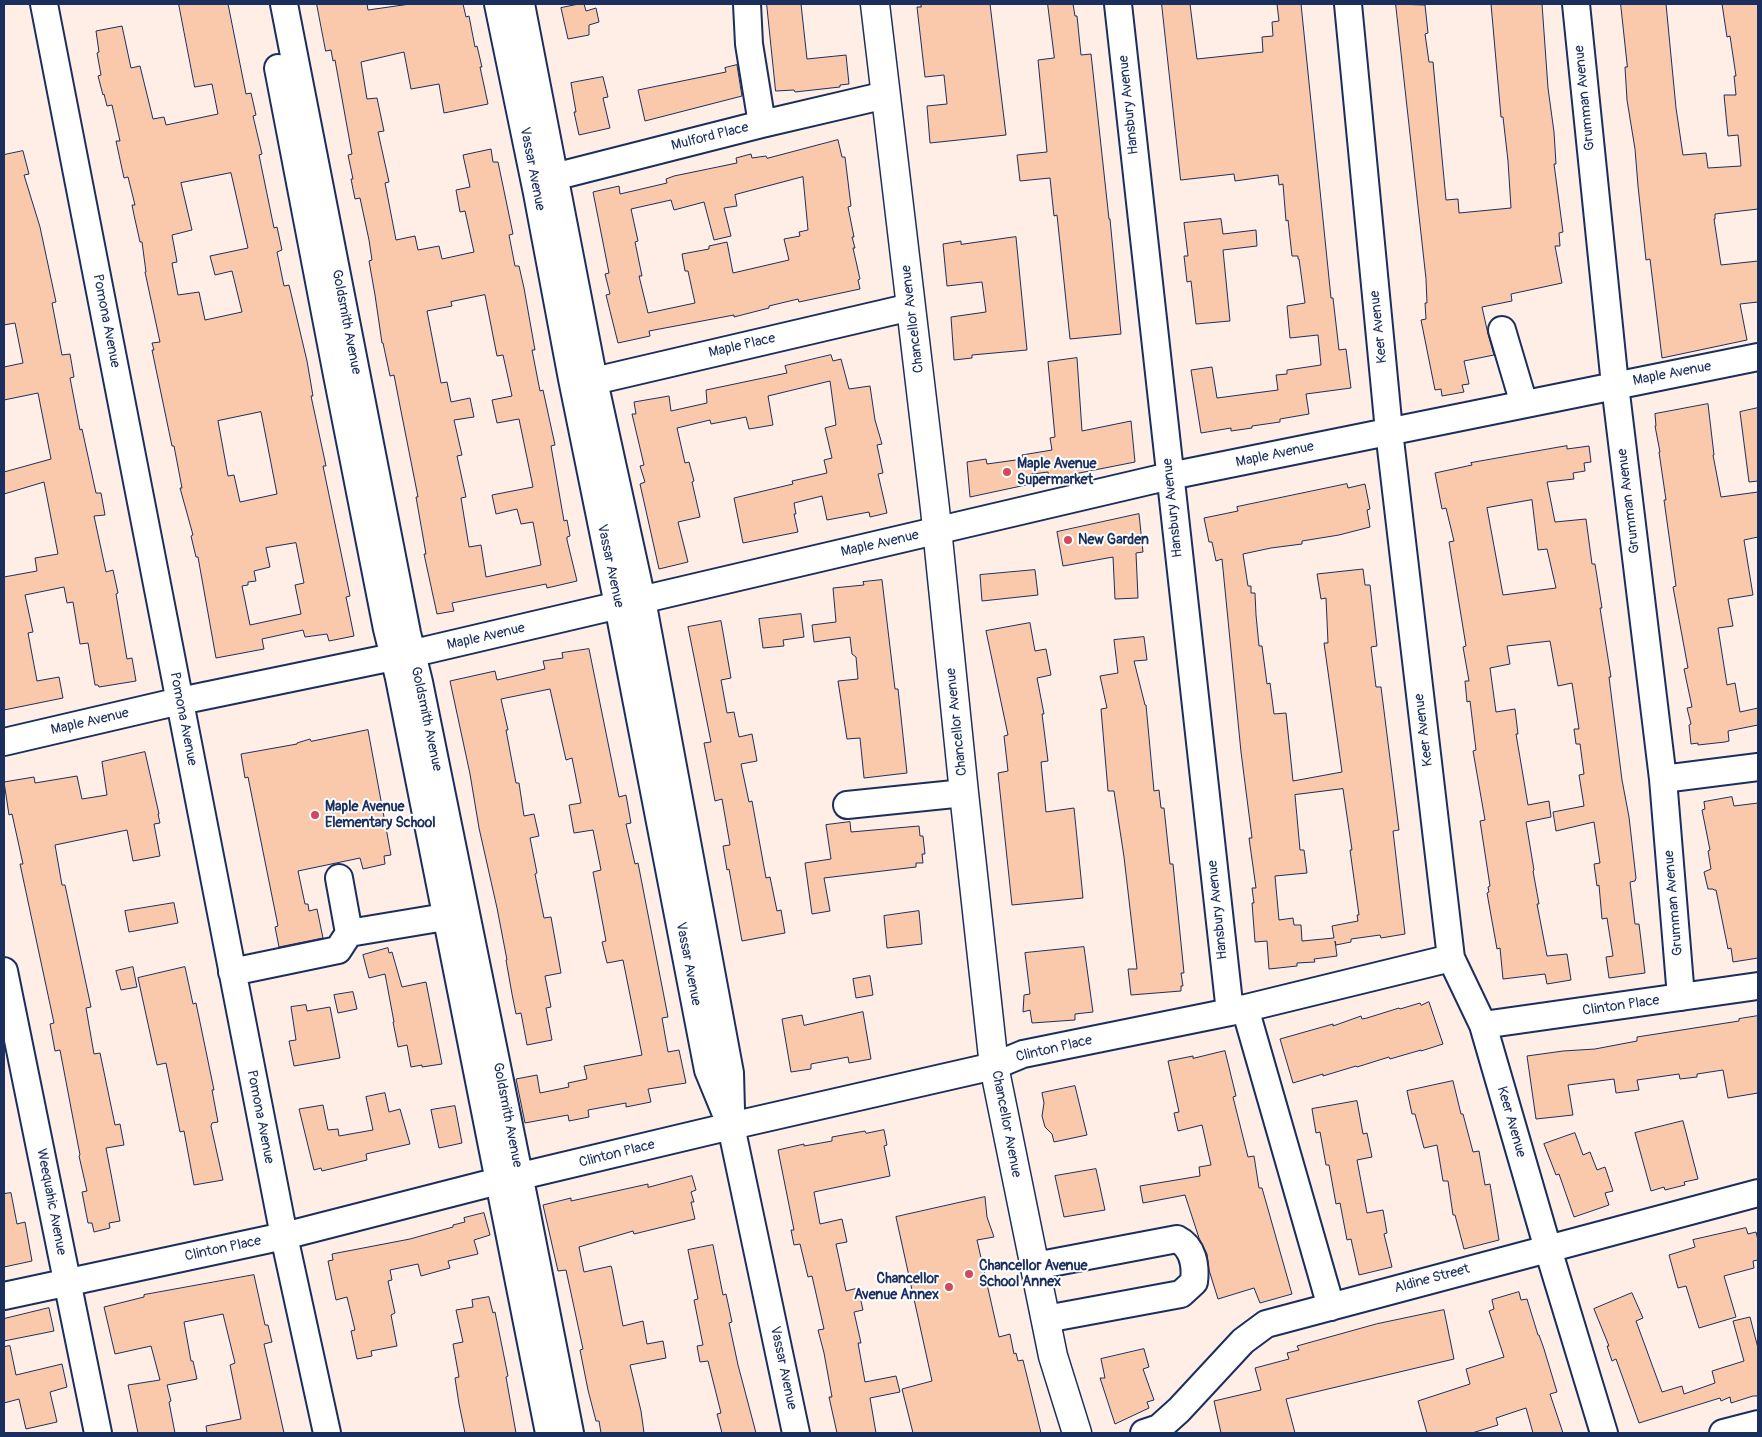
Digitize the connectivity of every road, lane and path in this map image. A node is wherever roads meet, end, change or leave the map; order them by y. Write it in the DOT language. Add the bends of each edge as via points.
graph roads {
  1 [pos="44,4"];
  2 [pos="266,4"];
  3 [pos="284,4"];
  4 [pos="498,4"];
  5 [pos="521,4"];
  6 [pos="747,4"];
  7 [pos="875,4"];
  8 [pos="1118,4"];
  9 [pos="1348,4"];
  10 [pos="1576,4"];
  11 [pos="289,75"];
  12 [pos="886,95"];
  13 [pos="762,124"];
  14 [pos="545,179"];
  15 [pos="911,307"];
  16 [pos="1502,330"];
  17 [pos="1758,357"];
  18 [pos="583,381"];
  19 [pos="1615,385"];
  20 [pos="1524,404"];
  21 [pos="1390,432"];
  22 [pos="1170,476"];
  23 [pos="938,531"];
  24 [pos="630,603"];
  25 [pos="403,655"];
  26 [pos="180,701"];
  27 [pos="4,742"];
  28 [pos="1758,767"];
  29 [pos="1663,779"];
  30 [pos="964,793"];
  31 [pos="848,805"];
  32 [pos="339,878"];
  33 [pos="456,916"];
  34 [pos="349,933"];
  35 [pos="1451,958"];
  36 [pos="4,971"];
  37 [pos="232,972"];
  38 [pos="1758,986"];
  39 [pos="1682,997"];
  40 [pos="1237,1010"];
  41 [pos="1483,1025"];
  42 [pos="994,1066"];
  43 [pos="731,1126"];
  44 [pos="509,1179"];
  45 [pos="1758,1192"];
  46 [pos="284,1236"];
  47 [pos="1548,1248"];
  48 [pos="1035,1266"];
  49 [pos="67,1282"];
  50 [pos="4,1296"];
  51 [pos="1331,1306"];
  52 [pos="1046,1319"];
  53 [pos="549,1379"];
  54 [pos="1758,1424"];
  55 [pos="98,1433"];
  56 [pos="327,1433"];
  57 [pos="549,1433"];
  58 [pos="570,1433"];
  59 [pos="796,1433"];
  60 [pos="1076,1433"];
  61 [pos="1144,1433"];
  62 [pos="1604,1433"];
  63 [pos="1723,1433"];
  1 -- 26 [label="street, Pomona Avenue"];
  2 -- 11 [label="street, Goldsmith Avenue"];
  3 -- 11 [label="street, Goldsmith Avenue"];
  4 -- 14 [label="street, Vassar Avenue"];
  5 -- 14 [label="street, Vassar Avenue"];
  6 -- 13 [label="street" via="749,44"];
  7 -- 12 [label="main road, Chancellor Avenue"];
  8 -- 22 [label="street, Hansbury Avenue"];
  9 -- 21 [label="street, Keer Avenue"];
  10 -- 19 [label="street, Grumman Avenue"];
  11 -- 25 [label="street, Goldsmith Avenue"];
  12 -- 13 [label="street, Mulford Place"];
  12 -- 15 [label="main road, Chancellor Avenue"];
  13 -- 14 [label="street, Mulford Place"];
  14 -- 18 [label="street, Vassar Avenue"];
  15 -- 18 [label="street, Maple Place"];
  15 -- 23 [label="main road, Chancellor Avenue"];
  16 -- 20 [label="street"];
  17 -- 19 [label="street, Maple Avenue"];
  18 -- 24 [label="street, Vassar Avenue"];
  19 -- 20 [label="street, Maple Avenue"];
  19 -- 29 [label="street, Grumman Avenue"];
  20 -- 21 [label="street, Maple Avenue"];
  21 -- 22 [label="street, Maple Avenue"];
  21 -- 35 [label="street, Keer Avenue"];
  22 -- 23 [label="street, Maple Avenue"];
  22 -- 40 [label="street, Hansbury Avenue"];
  23 -- 24 [label="street, Maple Avenue"];
  23 -- 30 [label="main road, Chancellor Avenue"];
  24 -- 25 [label="street, Maple Avenue"];
  24 -- 43 [label="street, Vassar Avenue" via="680,863 730,1073"];
  25 -- 26 [label="street, Maple Avenue"];
  25 -- 33 [label="street, Goldsmith Avenue"];
  26 -- 27 [label="street, Maple Avenue"];
  26 -- 37 [label="street, Pomona Avenue"];
  28 -- 29 [label="street"];
  29 -- 39 [label="street, Grumman Avenue"];
  30 -- 31 [label="street"];
  30 -- 42 [label="main road, Chancellor Avenue"];
  32 -- 34 [label="street"];
  33 -- 34 [label="street"];
  33 -- 44 [label="street, Goldsmith Avenue"];
  34 -- 37 [label="street" via="338,950"];
  35 -- 40 [label="street, Clinton Place"];
  35 -- 41 [label="street, Keer Avenue"];
  36 -- 49 [label="street, Weequahic Avenue"];
  37 -- 46 [label="street, Pomona Avenue"];
  38 -- 39 [label="street, Clinton Place"];
  39 -- 41 [label="street, Clinton Place"];
  40 -- 42 [label="street, Clinton Place" via="1022,1054"];
  40 -- 51 [label="street, Hansbury Avenue"];
  41 -- 47 [label="street, Keer Avenue"];
  42 -- 43 [label="street, Clinton Place"];
  42 -- 48 [label="main road, Chancellor Avenue"];
  43 -- 44 [label="street, Clinton Place"];
  43 -- 59 [label="street, Vassar Avenue"];
  44 -- 46 [label="street, Clinton Place"];
  44 -- 53 [label="street, Goldsmith Avenue"];
  45 -- 47 [label="street, Aldine Street"];
  46 -- 49 [label="street, Clinton Place"];
  46 -- 56 [label="street, Pomona Avenue"];
  47 -- 51 [label="street, Aldine Street"];
  47 -- 62 [label="street, Keer Avenue"];
  48 -- 52 [label="main road, Chancellor Avenue"];
  48 -- 52 [label="street" via="1176,1239 1188,1247 1191,1254 1194,1282 1181,1294"];
  49 -- 50 [label="street, Clinton Place"];
  49 -- 55 [label="street, Weequahic Avenue"];
  51 -- 61 [label="street, Aldine Street" via="1266,1324 1243,1341 1159,1428"];
  52 -- 60 [label="main road, Chancellor Avenue" via="1053,1356"];
  53 -- 57 [label="street, Goldsmith Avenue"];
  53 -- 58 [label="street, Goldsmith Avenue"];
  54 -- 63 [label="street"];
}
